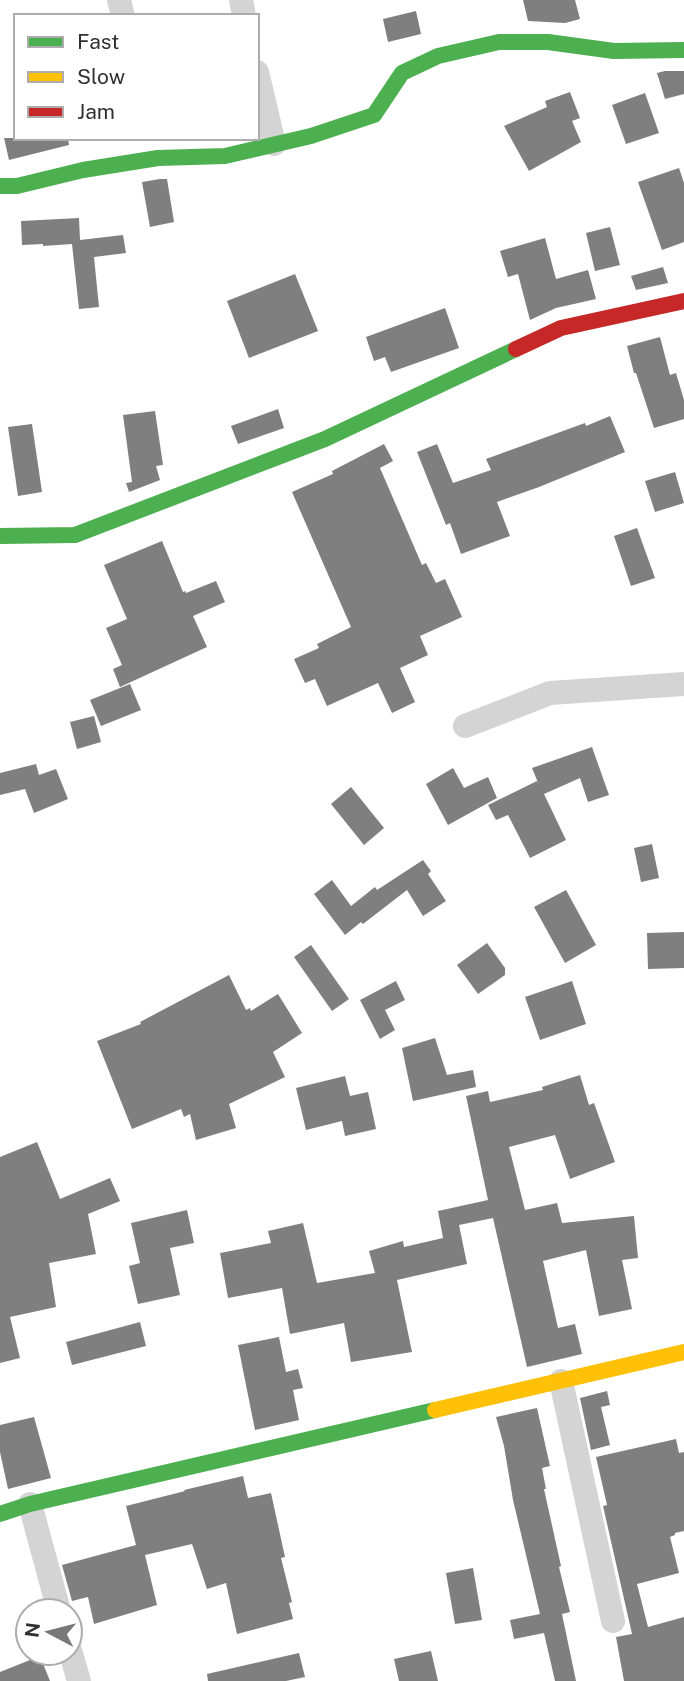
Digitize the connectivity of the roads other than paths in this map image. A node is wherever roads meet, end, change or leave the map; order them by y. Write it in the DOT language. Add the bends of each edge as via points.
graph roads {
  1 [pos="684,50"];
  2 [pos="259,80"];
  3 [pos="274,144"];
  4 [pos="156,148"];
  5 [pos="0,186"];
  6 [pos="684,301"];
  7 [pos="0,536"];
  8 [pos="684,684"];
  9 [pos="465,726"];
  10 [pos="684,1352"];
  11 [pos="561,1381"];
  12 [pos="30,1504"];
  13 [pos="0,1514"];
  14 [pos="55,1597"];
  15 [pos="613,1620"];
  1 -- 3 [label="street" via="614,51 548,42 499,42 450,53 402,73 374,115"];
  2 -- 3 [label="street"];
  3 -- 4 [label="street" via="225,156"];
  4 -- 5 [label="street" via="83,170"];
  6 -- 7 [label="street" via="561,328 325,439 75,536"];
  8 -- 9 [label="street" via="550,693"];
  10 -- 11 [label="street"];
  11 -- 12 [label="street"];
  11 -- 15 [label="street"];
  12 -- 13 [label="street"];
  12 -- 14 [label="street"];
}
